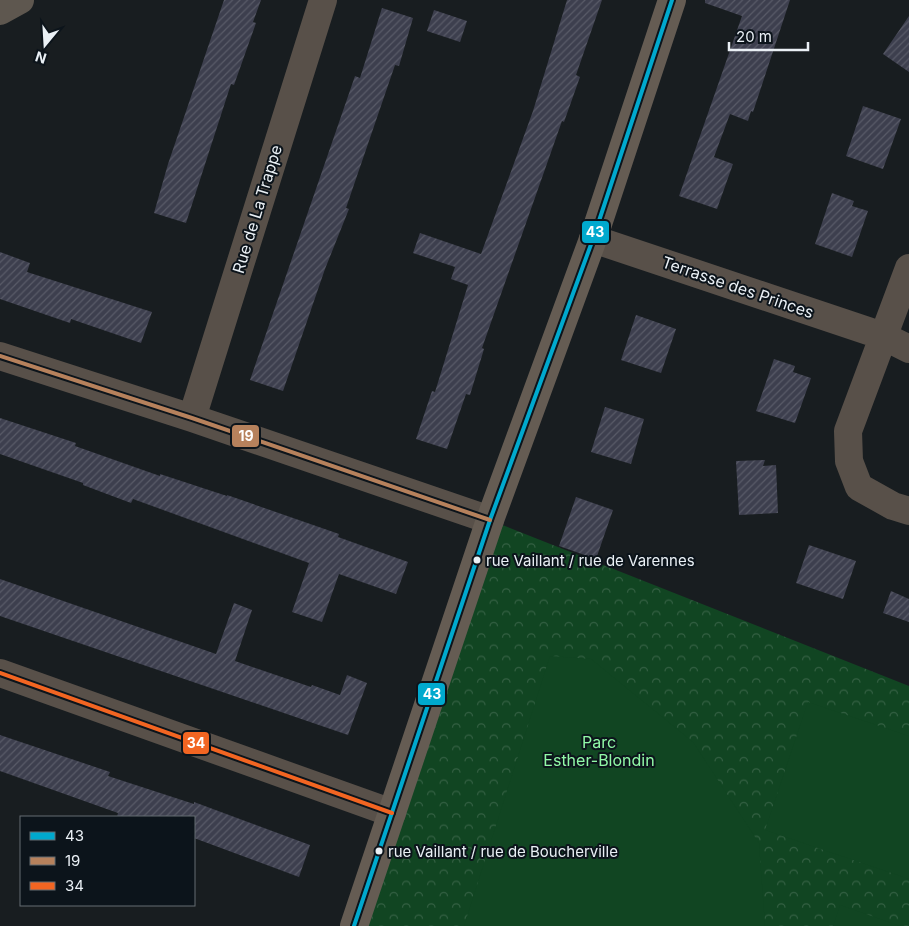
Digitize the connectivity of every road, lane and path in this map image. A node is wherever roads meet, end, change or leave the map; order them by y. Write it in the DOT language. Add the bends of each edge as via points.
graph roads {
  1 [pos="20,0"];
  2 [pos="323,0"];
  3 [pos="672,0"];
  4 [pos="0,11"];
  5 [pos="592,239"];
  6 [pos="909,268"];
  7 [pos="883,336"];
  8 [pos="909,349"];
  9 [pos="0,356"];
  10 [pos="192,418"];
  11 [pos="909,511"];
  12 [pos="490,520"];
  13 [pos="0,673"];
  14 [pos="392,813"];
  15 [pos="354,926"];
  1 -- 4 [label="highway"];
  2 -- 10 [label="street, Rue de La Trappe"];
  3 -- 5 [label="street"];
  5 -- 7 [label="street, Terrasse des Princes"];
  5 -- 12 [label="street"];
  6 -- 7 [label="street"];
  7 -- 8 [label="street, Terrasse des Princes"];
  7 -- 11 [label="street" via="848,431 849,461 859,487"];
  9 -- 10 [label="street"];
  10 -- 12 [label="street"];
  12 -- 14 [label="street"];
  13 -- 14 [label="street"];
  14 -- 15 [label="street"];
}
